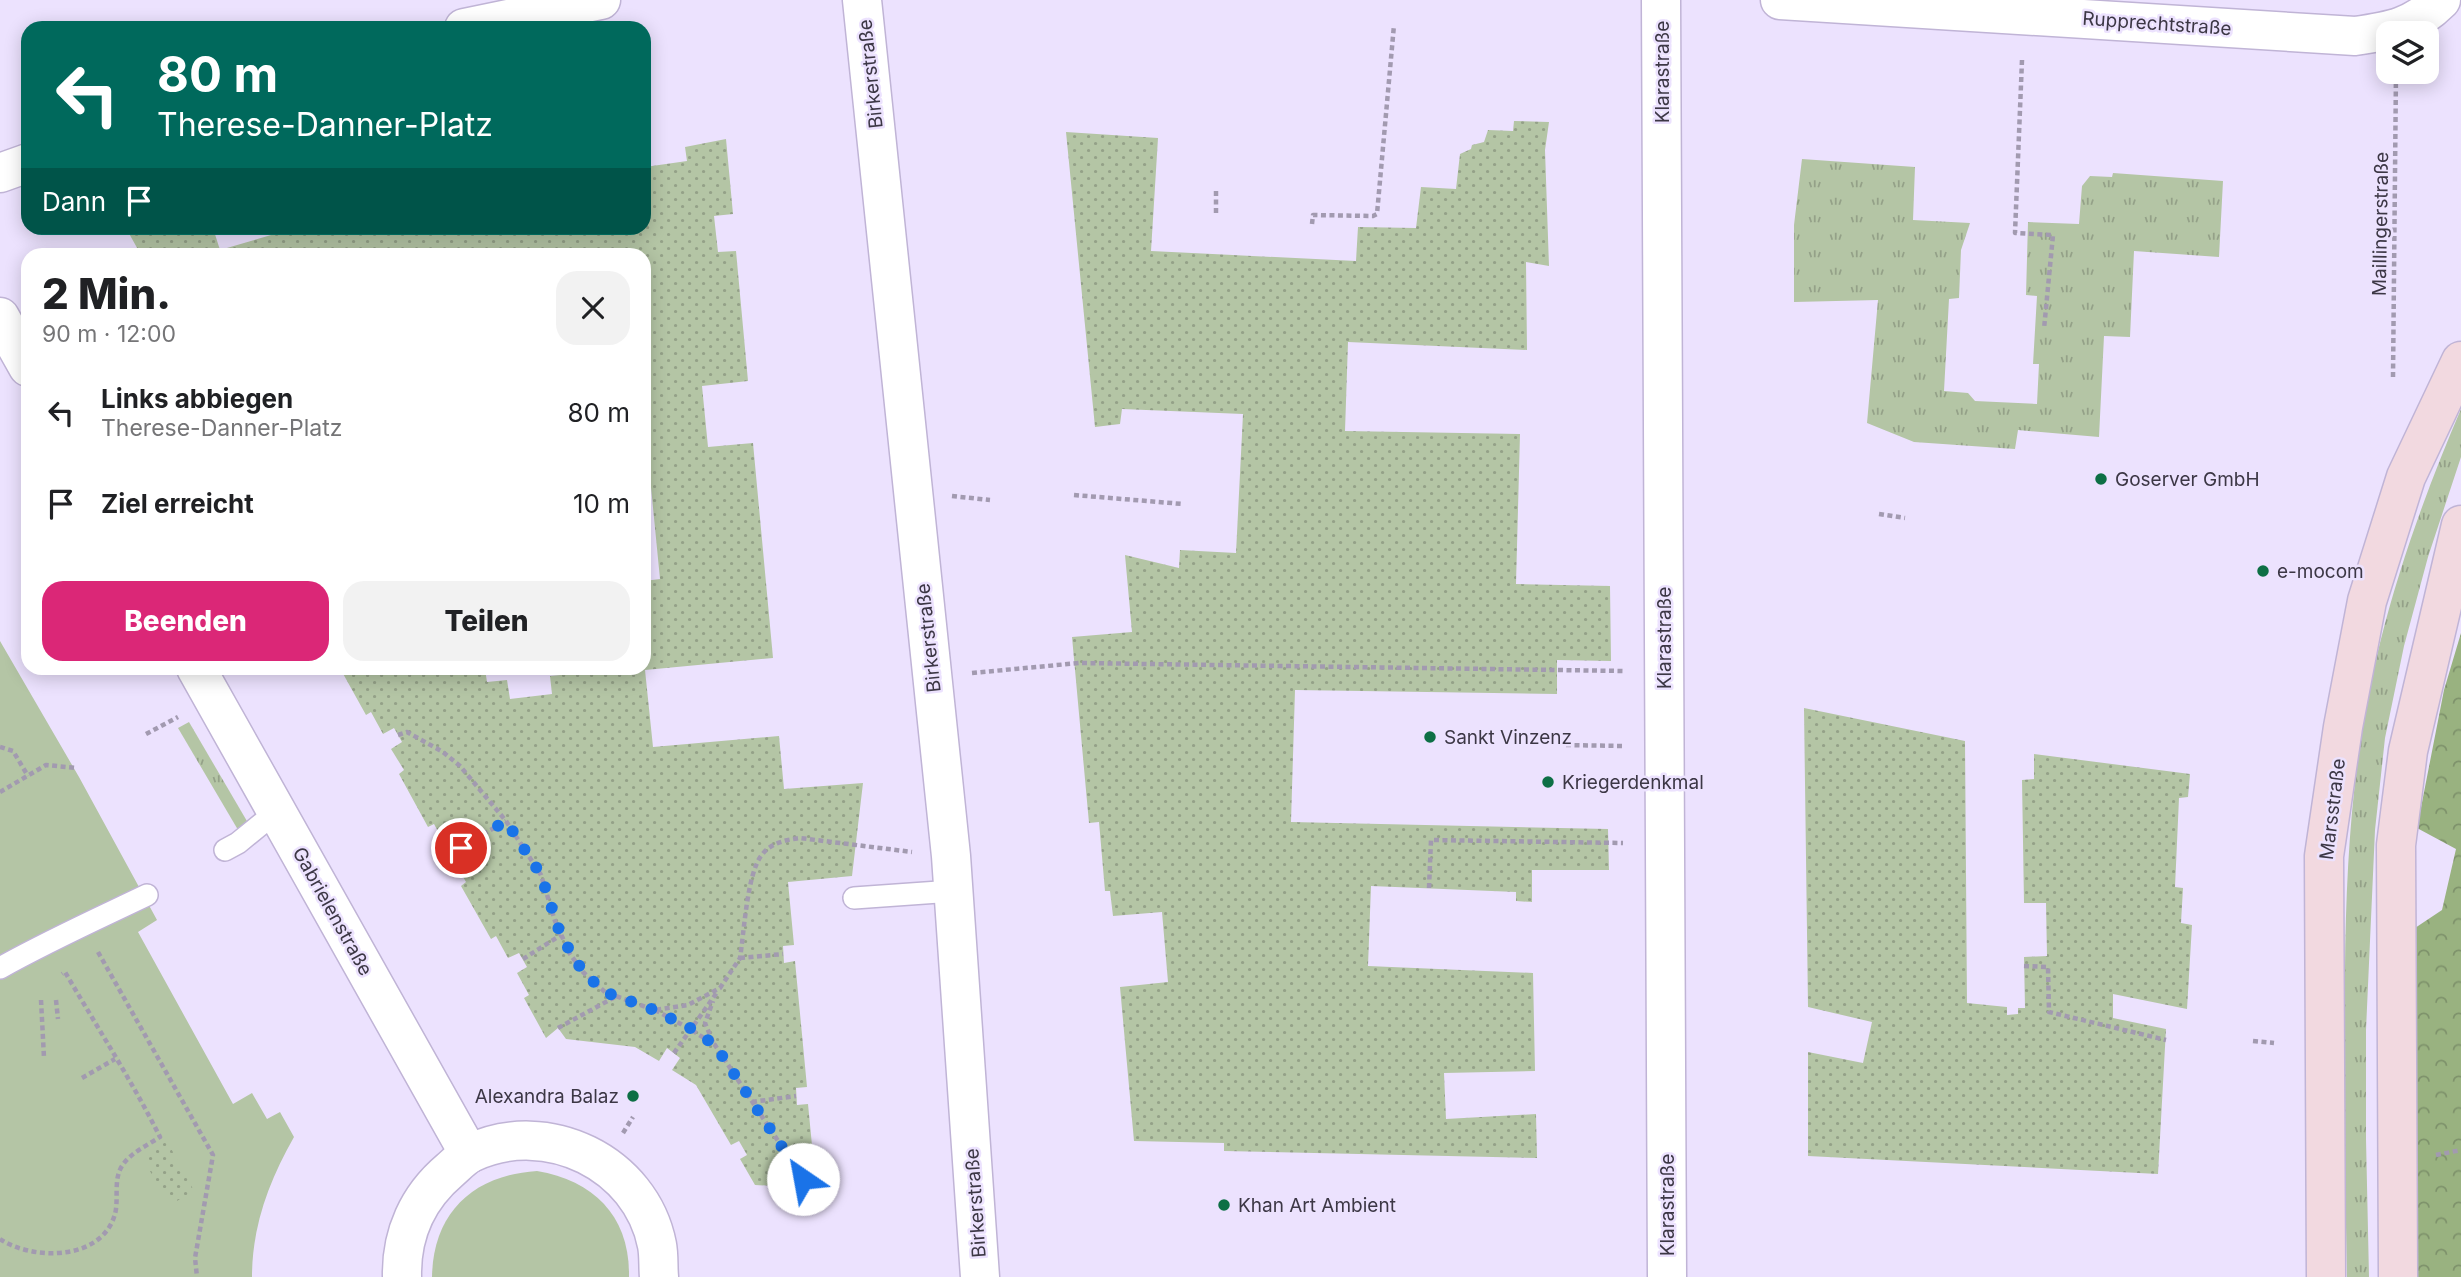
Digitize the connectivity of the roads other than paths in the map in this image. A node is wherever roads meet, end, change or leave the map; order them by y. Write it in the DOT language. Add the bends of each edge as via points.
graph roads {
  1 [pos="601,0"];
  2 [pos="862,0"];
  3 [pos="1661,0"];
  4 [pos="1780,0"];
  5 [pos="2441,0"];
  6 [pos="498,21"];
  7 [pos="21,166"];
  8 [pos="0,173"];
  9 [pos="0,317"];
  10 [pos="21,354"];
  11 [pos="2461,361"];
  12 [pos="2461,525"];
  13 [pos="200,675"];
  14 [pos="276,812"];
  15 [pos="225,850"];
  16 [pos="952,873"];
  17 [pos="146,895"];
  18 [pos="854,898"];
  19 [pos="0,968"];
  20 [pos="469,1154"];
  21 [pos="402,1277"];
  22 [pos="659,1277"];
  23 [pos="980,1277"];
  24 [pos="1667,1277"];
  25 [pos="2326,1277"];
  26 [pos="2398,1277"];
  1 -- 6 [label="street"];
  2 -- 16 [label="street, Birkerstraße"];
  3 -- 24 [label="street, Klarastraße"];
  4 -- 5 [label="street, Rupprechtstraße" via="2355,36 2397,30 2427,14"];
  7 -- 8 [label="street"];
  9 -- 10 [label="street"];
  11 -- 25 [label="main road, Marsstraße" via="2406,477 2367,601 2337,765 2324,856"];
  12 -- 26 [label="main road" via="2408,751 2396,845"];
  13 -- 14 [label="street, Gabrielenstraße"];
  14 -- 15 [label="lane"];
  14 -- 20 [label="street, Gabrielenstraße"];
  16 -- 18 [label="lane"];
  16 -- 23 [label="street, Birkerstraße"];
  17 -- 19 [label="lane"];
  20 -- 21 [label="street" via="420,1202 401,1258"];
  20 -- 22 [label="street" via="527,1140 580,1150 603,1163 637,1197 650,1220 658,1247"];
}
